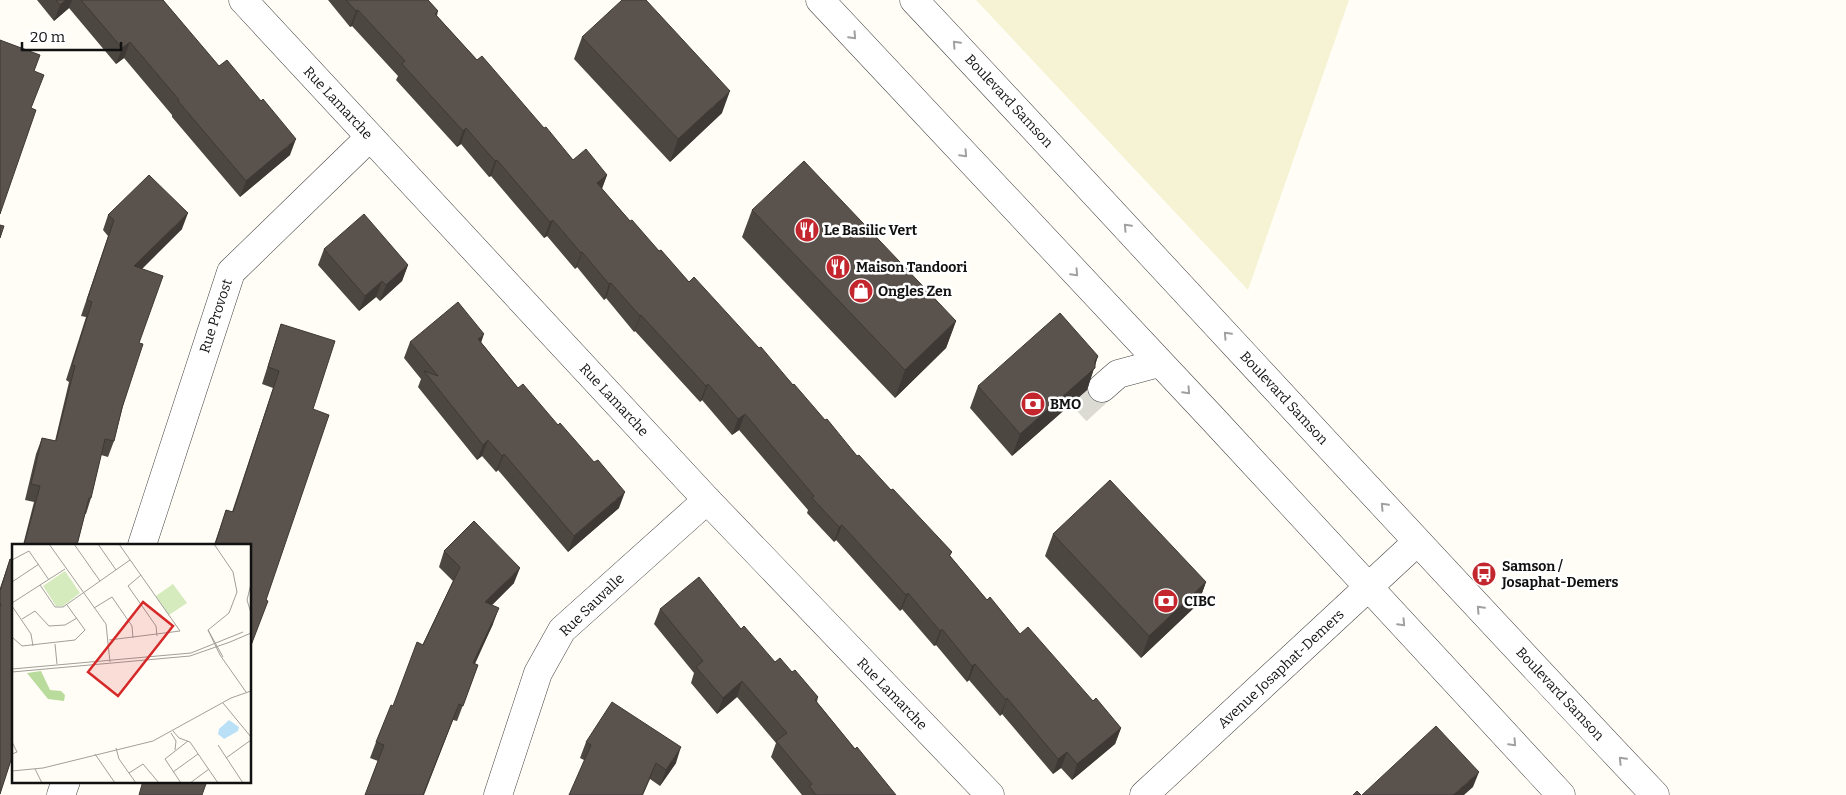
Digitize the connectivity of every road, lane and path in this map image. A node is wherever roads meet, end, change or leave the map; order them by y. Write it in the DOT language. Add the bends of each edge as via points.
graph roads {
  1 [pos="243,0"];
  2 [pos="820,0"];
  3 [pos="914,0"];
  4 [pos="370,137"];
  5 [pos="1160,363"];
  6 [pos="1102,388"];
  7 [pos="706,500"];
  8 [pos="1417,542"];
  9 [pos="142,544"];
  10 [pos="1369,588"];
  11 [pos="66,782"];
  12 [pos="62,795"];
  13 [pos="498,795"];
  14 [pos="990,795"];
  15 [pos="1144,795"];
  16 [pos="1561,795"];
  17 [pos="1655,795"];
  1 -- 4 [label="street, Rue Lamarche"];
  2 -- 5 [label="street, one-way"];
  8 -- 3 [label="street, Boulevard Samson, one-way"];
  4 -- 7 [label="street, Rue Lamarche"];
  4 -- 9 [label="street, Rue Provost" via="231,272"];
  5 -- 6 [label="street" via="1118,374"];
  5 -- 10 [label="street, one-way"];
  7 -- 13 [label="street, Rue Sauvalle" via="562,630 538,672"];
  7 -- 14 [label="street, Rue Lamarche"];
  8 -- 10 [label="street, Avenue Josaphat-Demers"];
  17 -- 8 [label="street, Boulevard Samson, one-way"];
  10 -- 15 [label="street, Avenue Josaphat-Demers"];
  10 -- 16 [label="street, one-way"];
  11 -- 12 [label="street"];
}
